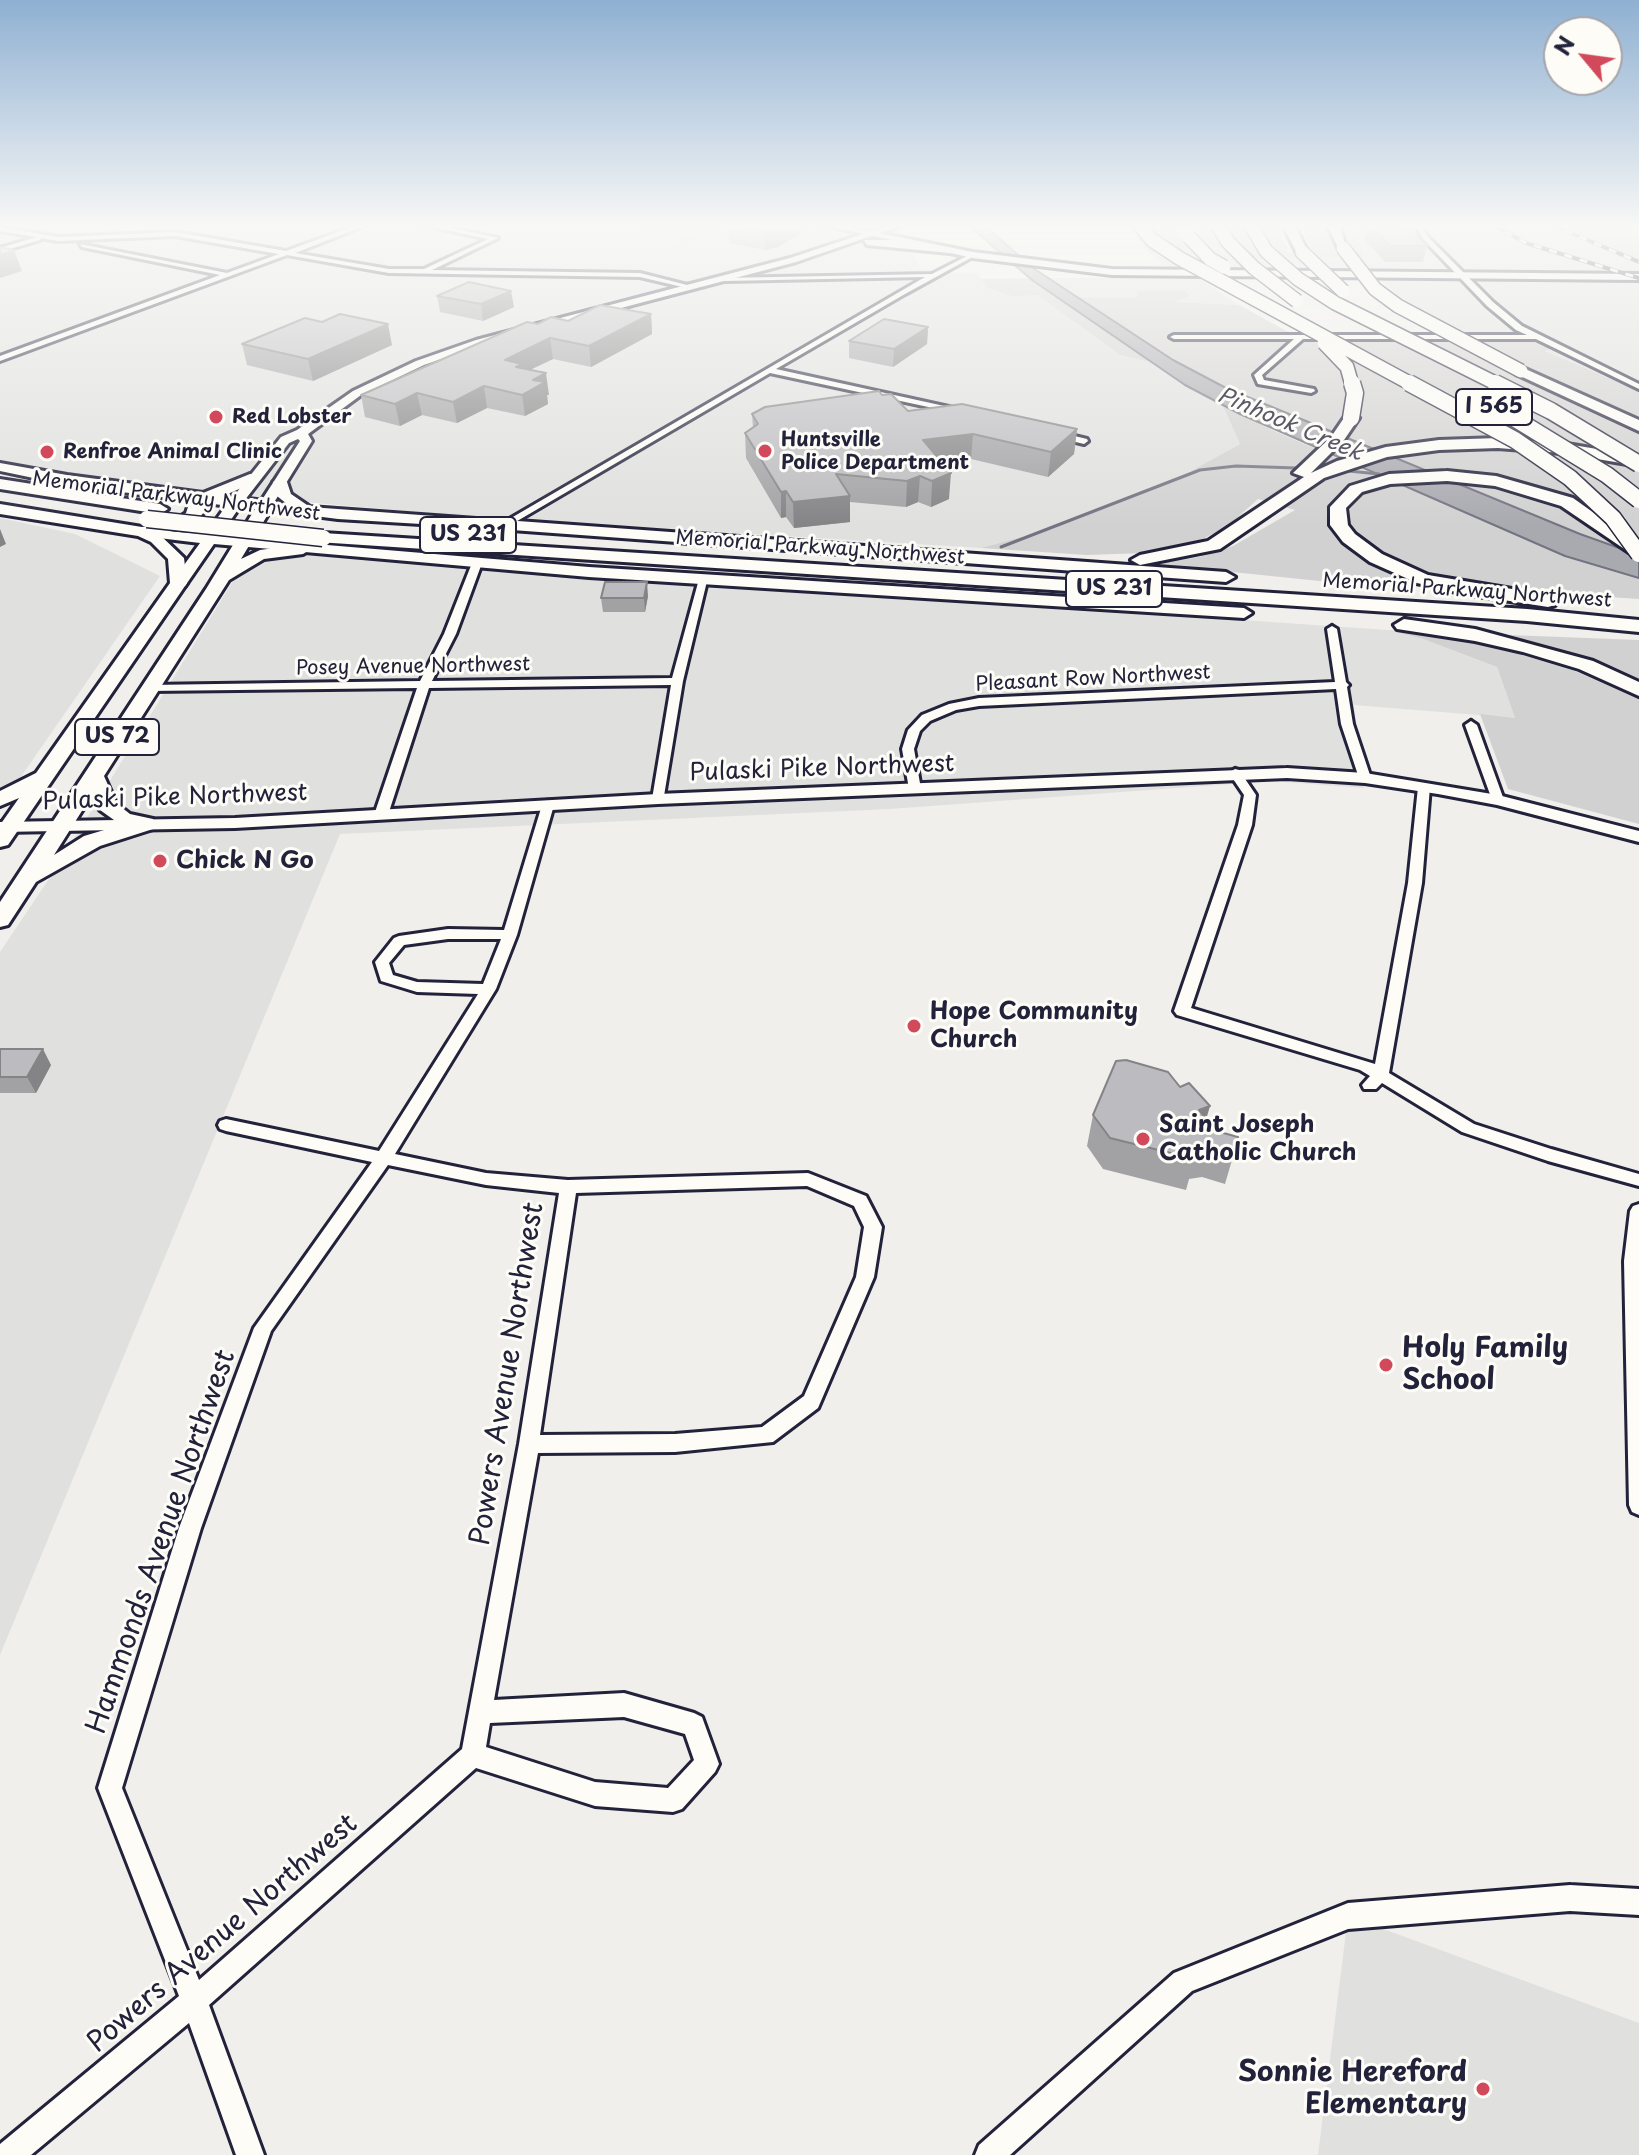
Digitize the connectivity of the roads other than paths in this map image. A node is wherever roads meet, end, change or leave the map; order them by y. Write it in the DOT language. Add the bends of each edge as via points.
graph roads {
  1 [pos="95,325"];
  2 [pos="547,325"];
  3 [pos="846,325"];
  4 [pos="1268,325"];
  5 [pos="1298,325"];
  6 [pos="1307,325"];
  7 [pos="1310,325"];
  8 [pos="1335,325"];
  9 [pos="1366,325"];
  10 [pos="1378,325"];
  11 [pos="1398,325"];
  12 [pos="1428,325"];
  13 [pos="1515,325"];
  14 [pos="1174,337"];
  15 [pos="1540,337"];
  16 [pos="1384,350"];
  17 [pos="0,359"];
  18 [pos="768,370"];
  19 [pos="1521,371"];
  20 [pos="1502,386"];
  21 [pos="1639,387"];
  22 [pos="1311,391"];
  23 [pos="1496,408"];
  24 [pos="972,415"];
  25 [pos="1639,418"];
  26 [pos="1639,426"];
  27 [pos="1042,431"];
  28 [pos="301,433"];
  29 [pos="1084,441"];
  30 [pos="1639,462"];
  31 [pos="0,467"];
  32 [pos="255,477"];
  33 [pos="280,482"];
  34 [pos="1,494"];
  35 [pos="190,497"];
  36 [pos="1639,500"];
  37 [pos="236,502"];
  38 [pos="1273,504"];
  39 [pos="265,506"];
  40 [pos="307,511"];
  41 [pos="149,520"];
  42 [pos="504,525"];
  43 [pos="331,527"];
  44 [pos="208,539"];
  45 [pos="241,543"];
  46 [pos="784,544"];
  47 [pos="303,549"];
  48 [pos="596,551"];
  49 [pos="1639,554"];
  50 [pos="1043,561"];
  51 [pos="477,563"];
  52 [pos="221,578"];
  53 [pos="704,579"];
  54 [pos="179,583"];
  55 [pos="848,588"];
  56 [pos="1322,590"];
  57 [pos="1568,604"];
  58 [pos="1639,609"];
  59 [pos="1244,613"];
  60 [pos="1379,621"];
  61 [pos="1639,627"];
  62 [pos="1332,629"];
  63 [pos="677,681"];
  64 [pos="424,685"];
  65 [pos="1343,685"];
  66 [pos="149,688"];
  67 [pos="1639,690"];
  68 [pos="1471,725"];
  69 [pos="48,772"];
  70 [pos="1235,773"];
  71 [pos="93,775"];
  72 [pos="1365,778"];
  73 [pos="1424,787"];
  74 [pos="915,789"];
  75 [pos="658,799"];
  76 [pos="0,800"];
  77 [pos="1498,800"];
  78 [pos="548,805"];
  79 [pos="381,815"];
  80 [pos="145,824"];
  81 [pos="61,826"];
  82 [pos="3,831"];
  83 [pos="1639,837"];
  84 [pos="26,880"];
  85 [pos="0,920"];
  86 [pos="510,935"];
  87 [pos="488,989"];
  88 [pos="1376,1080"];
  89 [pos="226,1125"];
  90 [pos="384,1157"];
  91 [pos="1639,1180"];
  92 [pos="568,1187"];
  93 [pos="1639,1211"];
  94 [pos="529,1444"];
  95 [pos="1638,1505"];
  96 [pos="481,1712"];
  97 [pos="473,1755"];
  98 [pos="1639,1902"];
  99 [pos="194,2001"];
  100 [pos="9,2155"];
  101 [pos="250,2155"];
  102 [pos="989,2155"];
  1 -- 17 [label="street"];
  2 -- 28 [label="main road" via="432,358 357,393"];
  3 -- 18 [label="street"];
  4 -- 14 [label="street"];
  5 -- 22 [label="street" via="1258,375 1261,382"];
  6 -- 38 [label="highway, bridge" via="1347,367 1355,393 1351,418"];
  7 -- 49 [label="highway, bridge" via="1515,440 1570,478 1613,518"];
  8 -- 16 [label="highway"];
  9 -- 15 [label="street"];
  10 -- 20 [label="highway, I 565, bridge"];
  11 -- 20 [label="highway, bridge"];
  12 -- 19 [label="highway, bridge"];
  13 -- 15 [label="street"];
  15 -- 21 [label="street"];
  18 -- 24 [label="street"];
  18 -- 42 [label="street"];
  19 -- 25 [label="highway"];
  19 -- 26 [label="highway"];
  20 -- 30 [label="highway, I 565, bridge"];
  23 -- 36 [label="highway, I 565, bridge"];
  27 -- 29 [label="street"];
  28 -- 32 [label="main road" via="285,440"];
  28 -- 33 [label="main road" via="306,441"];
  30 -- 38 [label="highway, bridge" via="1518,444 1420,446 1343,464"];
  31 -- 35 [label="highway"];
  32 -- 35 [label="highway" via="222,492"];
  32 -- 37 [label="main road"];
  33 -- 39 [label="main road"];
  33 -- 40 [label="main road" via="284,496"];
  34 -- 41 [label="highway, Memorial Parkway Northwest / US 231"];
  34 -- 41 [label="highway, Memorial Parkway Northwest / US 231" via="28,488"];
  35 -- 37 [label="highway"];
  35 -- 41 [label="highway" via="197,511 174,527"];
  37 -- 39 [label="highway"];
  37 -- 44 [label="main road, US 72"];
  38 -- 50 [label="highway" via="1214,545 1155,559"];
  39 -- 40 [label="main road, Memorial Parkway Northwest"];
  39 -- 45 [label="highway, US 72"];
  40 -- 43 [label="main road, Memorial Parkway Northwest"];
  41 -- 43 [label="highway, Memorial Parkway Northwest / US 231, bridge"];
  41 -- 44 [label="main road"];
  41 -- 54 [label="highway" via="157,539 176,558"];
  42 -- 43 [label="main road, Memorial Parkway Northwest"];
  42 -- 46 [label="highway"];
  43 -- 47 [label="main road" via="311,519 291,532 288,543"];
  43 -- 48 [label="highway, Memorial Parkway Northwest / US 231"];
  44 -- 45 [label="main road"];
  44 -- 54 [label="main road, US 72"];
  45 -- 47 [label="main road"];
  45 -- 52 [label="highway, US 72"];
  46 -- 48 [label="highway"];
  46 -- 50 [label="highway"];
  47 -- 51 [label="main road"];
  47 -- 52 [label="highway" via="260,555"];
  48 -- 55 [label="highway"];
  48 -- 56 [label="highway, Memorial Parkway Northwest / US 231"];
  48 -- 61 [label="highway, Memorial Parkway Northwest / US 231"];
  49 -- 57 [label="highway" via="1567,502 1520,486 1463,477 1403,477 1366,485 1341,502 1336,513 1339,525 1366,552 1423,579"];
  50 -- 56 [label="highway"];
  51 -- 53 [label="main road"];
  51 -- 64 [label="street"];
  52 -- 66 [label="highway, US 72"];
  53 -- 55 [label="main road"];
  53 -- 63 [label="street"];
  54 -- 69 [label="highway, US 72"];
  55 -- 59 [label="main road"];
  56 -- 57 [label="highway, Memorial Parkway Northwest / US 231"];
  57 -- 58 [label="highway, Memorial Parkway Northwest / US 231"];
  59 -- 60 [label="highway"];
  60 -- 61 [label="highway"];
  60 -- 67 [label="highway" via="1529,648 1586,665"];
  62 -- 65 [label="street"];
  63 -- 64 [label="street, Posey Avenue Northwest"];
  63 -- 75 [label="street"];
  64 -- 66 [label="street, Posey Avenue Northwest"];
  64 -- 79 [label="street"];
  65 -- 72 [label="street" via="1347,724"];
  65 -- 74 [label="street, Pleasant Row Northwest" via="953,707 926,718 914,730 908,749"];
  66 -- 71 [label="highway, US 72"];
  68 -- 77 [label="street"];
  69 -- 76 [label="highway"];
  69 -- 82 [label="highway, US 72"];
  70 -- 72 [label="main road, Pulaski Pike Northwest"];
  70 -- 74 [label="main road, Pulaski Pike Northwest"];
  70 -- 88 [label="street" via="1250,795 1245,825 1182,1011 1366,1066"];
  71 -- 80 [label="highway" via="107,806 123,819"];
  71 -- 81 [label="highway, US 72"];
  72 -- 73 [label="main road, Pulaski Pike Northwest"];
  73 -- 77 [label="main road, Pulaski Pike Northwest"];
  73 -- 88 [label="street" via="1415,883"];
  74 -- 75 [label="main road, Pulaski Pike Northwest"];
  75 -- 78 [label="main road, Pulaski Pike Northwest"];
  77 -- 83 [label="main road, Pulaski Pike Northwest"];
  78 -- 79 [label="main road, Pulaski Pike Northwest"];
  78 -- 86 [label="street, Hammonds Avenue Northwest"];
  79 -- 80 [label="main road, Pulaski Pike Northwest"];
  80 -- 81 [label="main road, Pulaski Pike Northwest"];
  80 -- 84 [label="highway" via="92,841"];
  81 -- 82 [label="main road, Pulaski Pike Northwest"];
  81 -- 84 [label="highway, US 72"];
  84 -- 85 [label="highway, US 72"];
  86 -- 87 [label="street, Hammonds Avenue Northwest"];
  86 -- 87 [label="street" via="448,934 399,941 382,962 386,978 417,987"];
  87 -- 90 [label="street, Hammonds Avenue Northwest"];
  88 -- 91 [label="street" via="1468,1128"];
  89 -- 90 [label="street"];
  90 -- 92 [label="street" via="486,1179"];
  90 -- 99 [label="street, Hammonds Avenue Northwest" via="263,1328 190,1528 110,1788"];
  92 -- 94 [label="street, Powers Avenue Northwest"];
  92 -- 94 [label="street" via="808,1179 860,1201 873,1227 865,1277 811,1402 766,1436"];
  93 -- 95 [label="street" via="1633,1261"];
  94 -- 96 [label="street, Powers Avenue Northwest"];
  96 -- 97 [label="street, Powers Avenue Northwest"];
  96 -- 97 [label="street" via="624,1705 694,1725 707,1764 673,1800 595,1794"];
  97 -- 99 [label="street, Powers Avenue Northwest"];
  98 -- 102 [label="street" via="1570,1898 1348,1916 1183,1982"];
  99 -- 100 [label="street, Powers Avenue Northwest"];
  99 -- 101 [label="street, Hammonds Avenue Northwest"];
}
